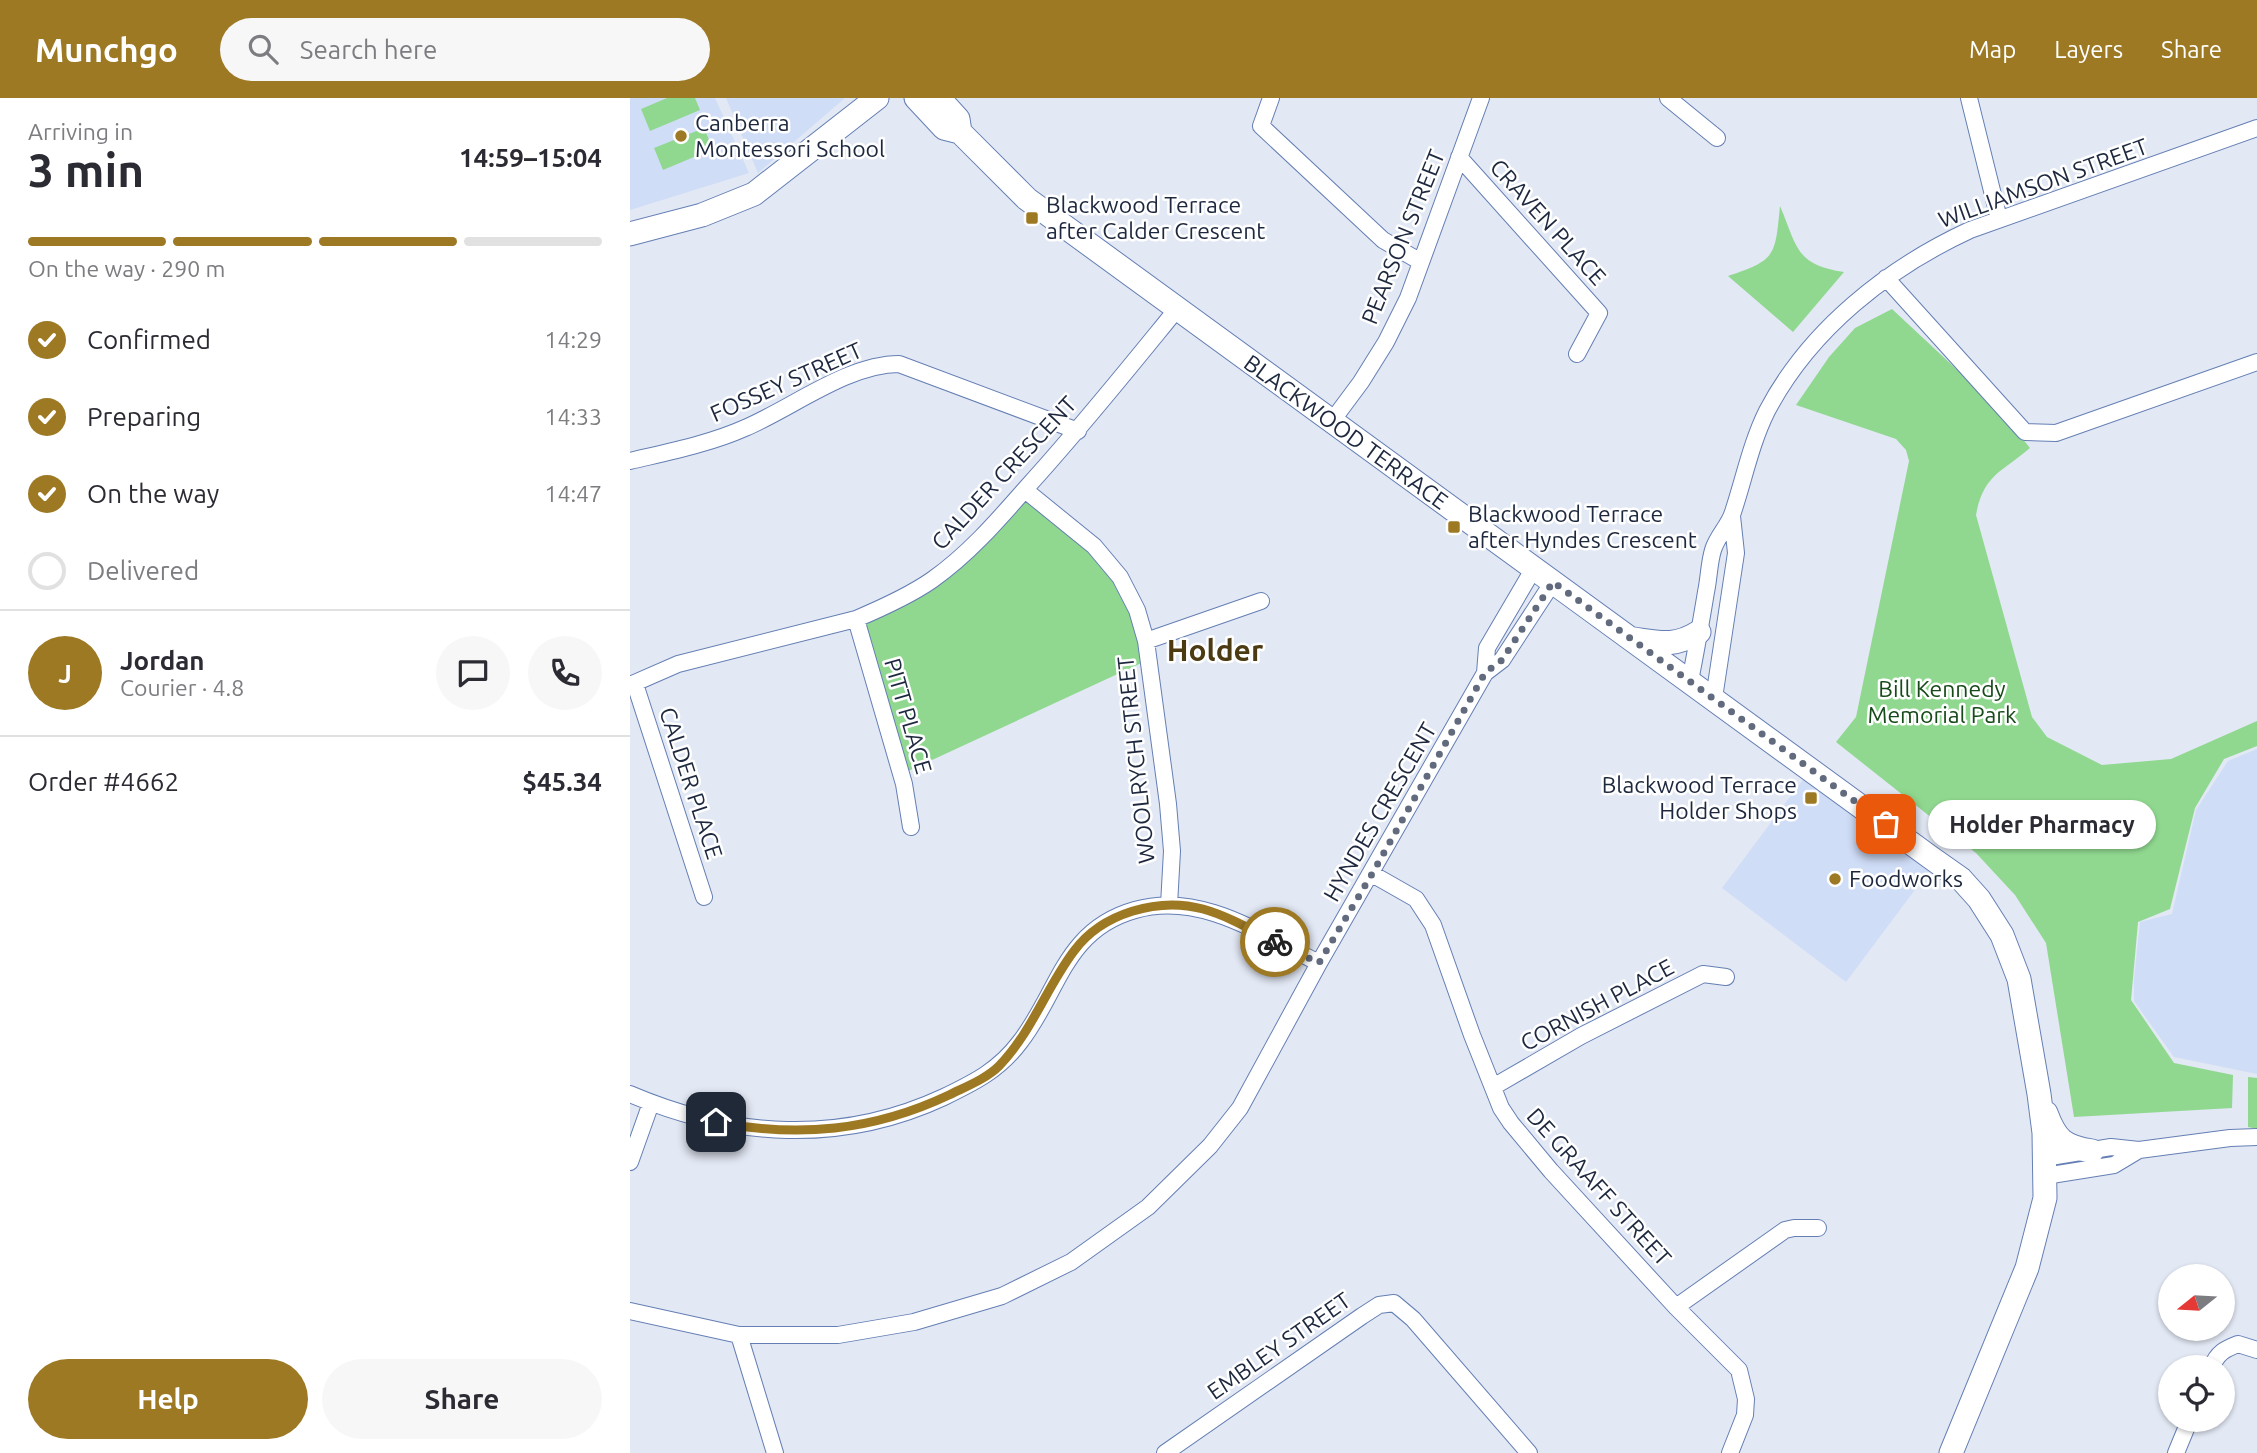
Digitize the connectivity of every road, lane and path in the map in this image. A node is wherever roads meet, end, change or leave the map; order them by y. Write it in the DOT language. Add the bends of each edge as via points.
graph roads {
  1 [pos="877,98"];
  2 [pos="916,98"];
  3 [pos="939,98"];
  4 [pos="1271,98"];
  5 [pos="1481,98"];
  6 [pos="1668,98"];
  7 [pos="1969,98"];
  8 [pos="2257,128"];
  9 [pos="960,132"];
  10 [pos="1717,138"];
  11 [pos="1460,158"];
  12 [pos="1999,219"];
  13 [pos="630,234"];
  14 [pos="1421,262"];
  15 [pos="1886,278"];
  16 [pos="1177,309"];
  17 [pos="1577,354"];
  18 [pos="2257,362"];
  19 [pos="1332,421"];
  20 [pos="1078,431"];
  21 [pos="630,461"];
  22 [pos="1025,490"];
  23 [pos="1732,516"];
  24 [pos="1534,568"];
  25 [pos="1553,582"];
  26 [pos="1261,601"];
  27 [pos="856,619"];
  28 [pos="1699,632"];
  29 [pos="1631,638"];
  30 [pos="1146,641"];
  31 [pos="1485,673"];
  32 [pos="1690,681"];
  33 [pos="633,684"];
  34 [pos="1714,698"];
  35 [pos="911,827"];
  36 [pos="1372,874"];
  37 [pos="704,897"];
  38 [pos="1170,905"];
  39 [pos="1319,963"];
  40 [pos="1726,977"];
  41 [pos="1493,1087"];
  42 [pos="630,1094"];
  43 [pos="2039,1094"];
  44 [pos="651,1103"];
  45 [pos="2257,1137"];
  46 [pos="2139,1150"];
  47 [pos="2092,1151"];
  48 [pos="630,1162"];
  49 [pos="2044,1167"];
  50 [pos="1818,1228"];
  51 [pos="1676,1307"];
  52 [pos="630,1311"];
  53 [pos="739,1335"];
  54 [pos="2257,1350"];
  55 [pos="2219,1355"];
  56 [pos="2185,1432"];
  57 [pos="775,1453"];
  58 [pos="1165,1453"];
  59 [pos="1529,1453"];
  60 [pos="1730,1453"];
  61 [pos="1951,1453"];
  62 [pos="2176,1453"];
  1 -- 13 [label="street" via="754,194 702,215"];
  2 -- 9 [label="street, BLACKWOOD TERRACE" via="944,128"];
  3 -- 9 [label="street, BLACKWOOD TERRACE" via="958,119"];
  4 -- 14 [label="street" via="1261,126 1383,240"];
  5 -- 11 [label="street, PEARSON STREET"];
  6 -- 10 [label="street"];
  7 -- 12 [label="street"];
  8 -- 12 [label="street, WILLIAMSON STREET"];
  9 -- 16 [label="street, BLACKWOOD TERRACE" via="1027,198"];
  11 -- 14 [label="street, PEARSON STREET"];
  11 -- 17 [label="street, CRAVEN PLACE" via="1599,313"];
  12 -- 15 [label="street, WILLIAMSON STREET" via="1938,245"];
  14 -- 19 [label="street, PEARSON STREET" via="1386,342"];
  15 -- 18 [label="street" via="2025,432 2056,433"];
  15 -- 23 [label="street, WILLIAMSON STREET" via="1839,318 1781,390 1756,437"];
  16 -- 19 [label="street, BLACKWOOD TERRACE"];
  16 -- 20 [label="street, CALDER CRESCENT"];
  19 -- 24 [label="street, BLACKWOOD TERRACE"];
  20 -- 21 [label="street, FOSSEY STREET" via="899,364 882,364 746,428"];
  20 -- 22 [label="street, CALDER CRESCENT"];
  22 -- 27 [label="street, CALDER CRESCENT" via="976,542 932,579"];
  22 -- 30 [label="street, WOOLRYCH STREET" via="1110,563 1129,592"];
  23 -- 28 [label="street, WILLIAMSON STREET" via="1714,549"];
  23 -- 34 [label="street, WILLIAMSON STREET" via="1736,553"];
  24 -- 25 [label="street, BLACKWOOD TERRACE"];
  24 -- 31 [label="street, HYNDES CRESCENT" via="1487,648"];
  25 -- 29 [label="street, BLACKWOOD TERRACE"];
  25 -- 31 [label="street, HYNDES CRESCENT" via="1502,660"];
  26 -- 30 [label="street"];
  27 -- 33 [label="street, CALDER CRESCENT" via="678,664"];
  27 -- 35 [label="street, PITT PLACE" via="904,784"];
  28 -- 29 [label="street" via="1679,643"];
  28 -- 32 [label="street, WILLIAMSON STREET"];
  29 -- 32 [label="street, BLACKWOOD TERRACE"];
  30 -- 38 [label="street, WOOLRYCH STREET" via="1168,804"];
  31 -- 36 [label="street, HYNDES CRESCENT"];
  32 -- 34 [label="street, BLACKWOOD TERRACE"];
  33 -- 37 [label="street, CALDER PLACE"];
  34 -- 43 [label="street, BLACKWOOD TERRACE" via="1961,879 1979,899 2002,935 2020,979"];
  36 -- 39 [label="street, HYNDES CRESCENT"];
  36 -- 41 [label="street, DE GRAAFF STREET" via="1416,899 1433,925"];
  38 -- 39 [label="street" via="1219,914"];
  38 -- 44 [label="street" via="1129,912 1089,935 1074,950 1021,1040 997,1068 916,1110 881,1121 807,1131 716,1122"];
  39 -- 53 [label="street, HYNDES CRESCENT" via="1240,1108 1210,1146 1148,1207 1071,1262 1002,1296 914,1322 838,1335"];
  40 -- 41 [label="street, CORNISH PLACE" via="1703,974"];
  41 -- 51 [label="street, DE GRAAFF STREET" via="1501,1108 1530,1148"];
  42 -- 44 [label="street"];
  43 -- 47 [label="street" via="2053,1132 2072,1148"];
  43 -- 49 [label="street, BLACKWOOD TERRACE"];
  44 -- 48 [label="street"];
  45 -- 46 [label="street"];
  46 -- 47 [label="street" via="2111,1147"];
  46 -- 49 [label="street" via="2114,1166"];
  47 -- 49 [label="street"];
  49 -- 61 [label="street, BLACKWOOD TERRACE" via="2045,1198 2027,1268"];
  50 -- 51 [label="street" via="1785,1230"];
  51 -- 60 [label="street, DE GRAAFF STREET" via="1739,1370 1745,1415"];
  52 -- 53 [label="street, HYNDES CRESCENT"];
  53 -- 57 [label="street"];
  54 -- 55 [label="street" via="2238,1344"];
  56 -- 62 [label="street"];
  58 -- 59 [label="street, EMBLEY STREET" via="1362,1316 1379,1305 1394,1303"];
}
